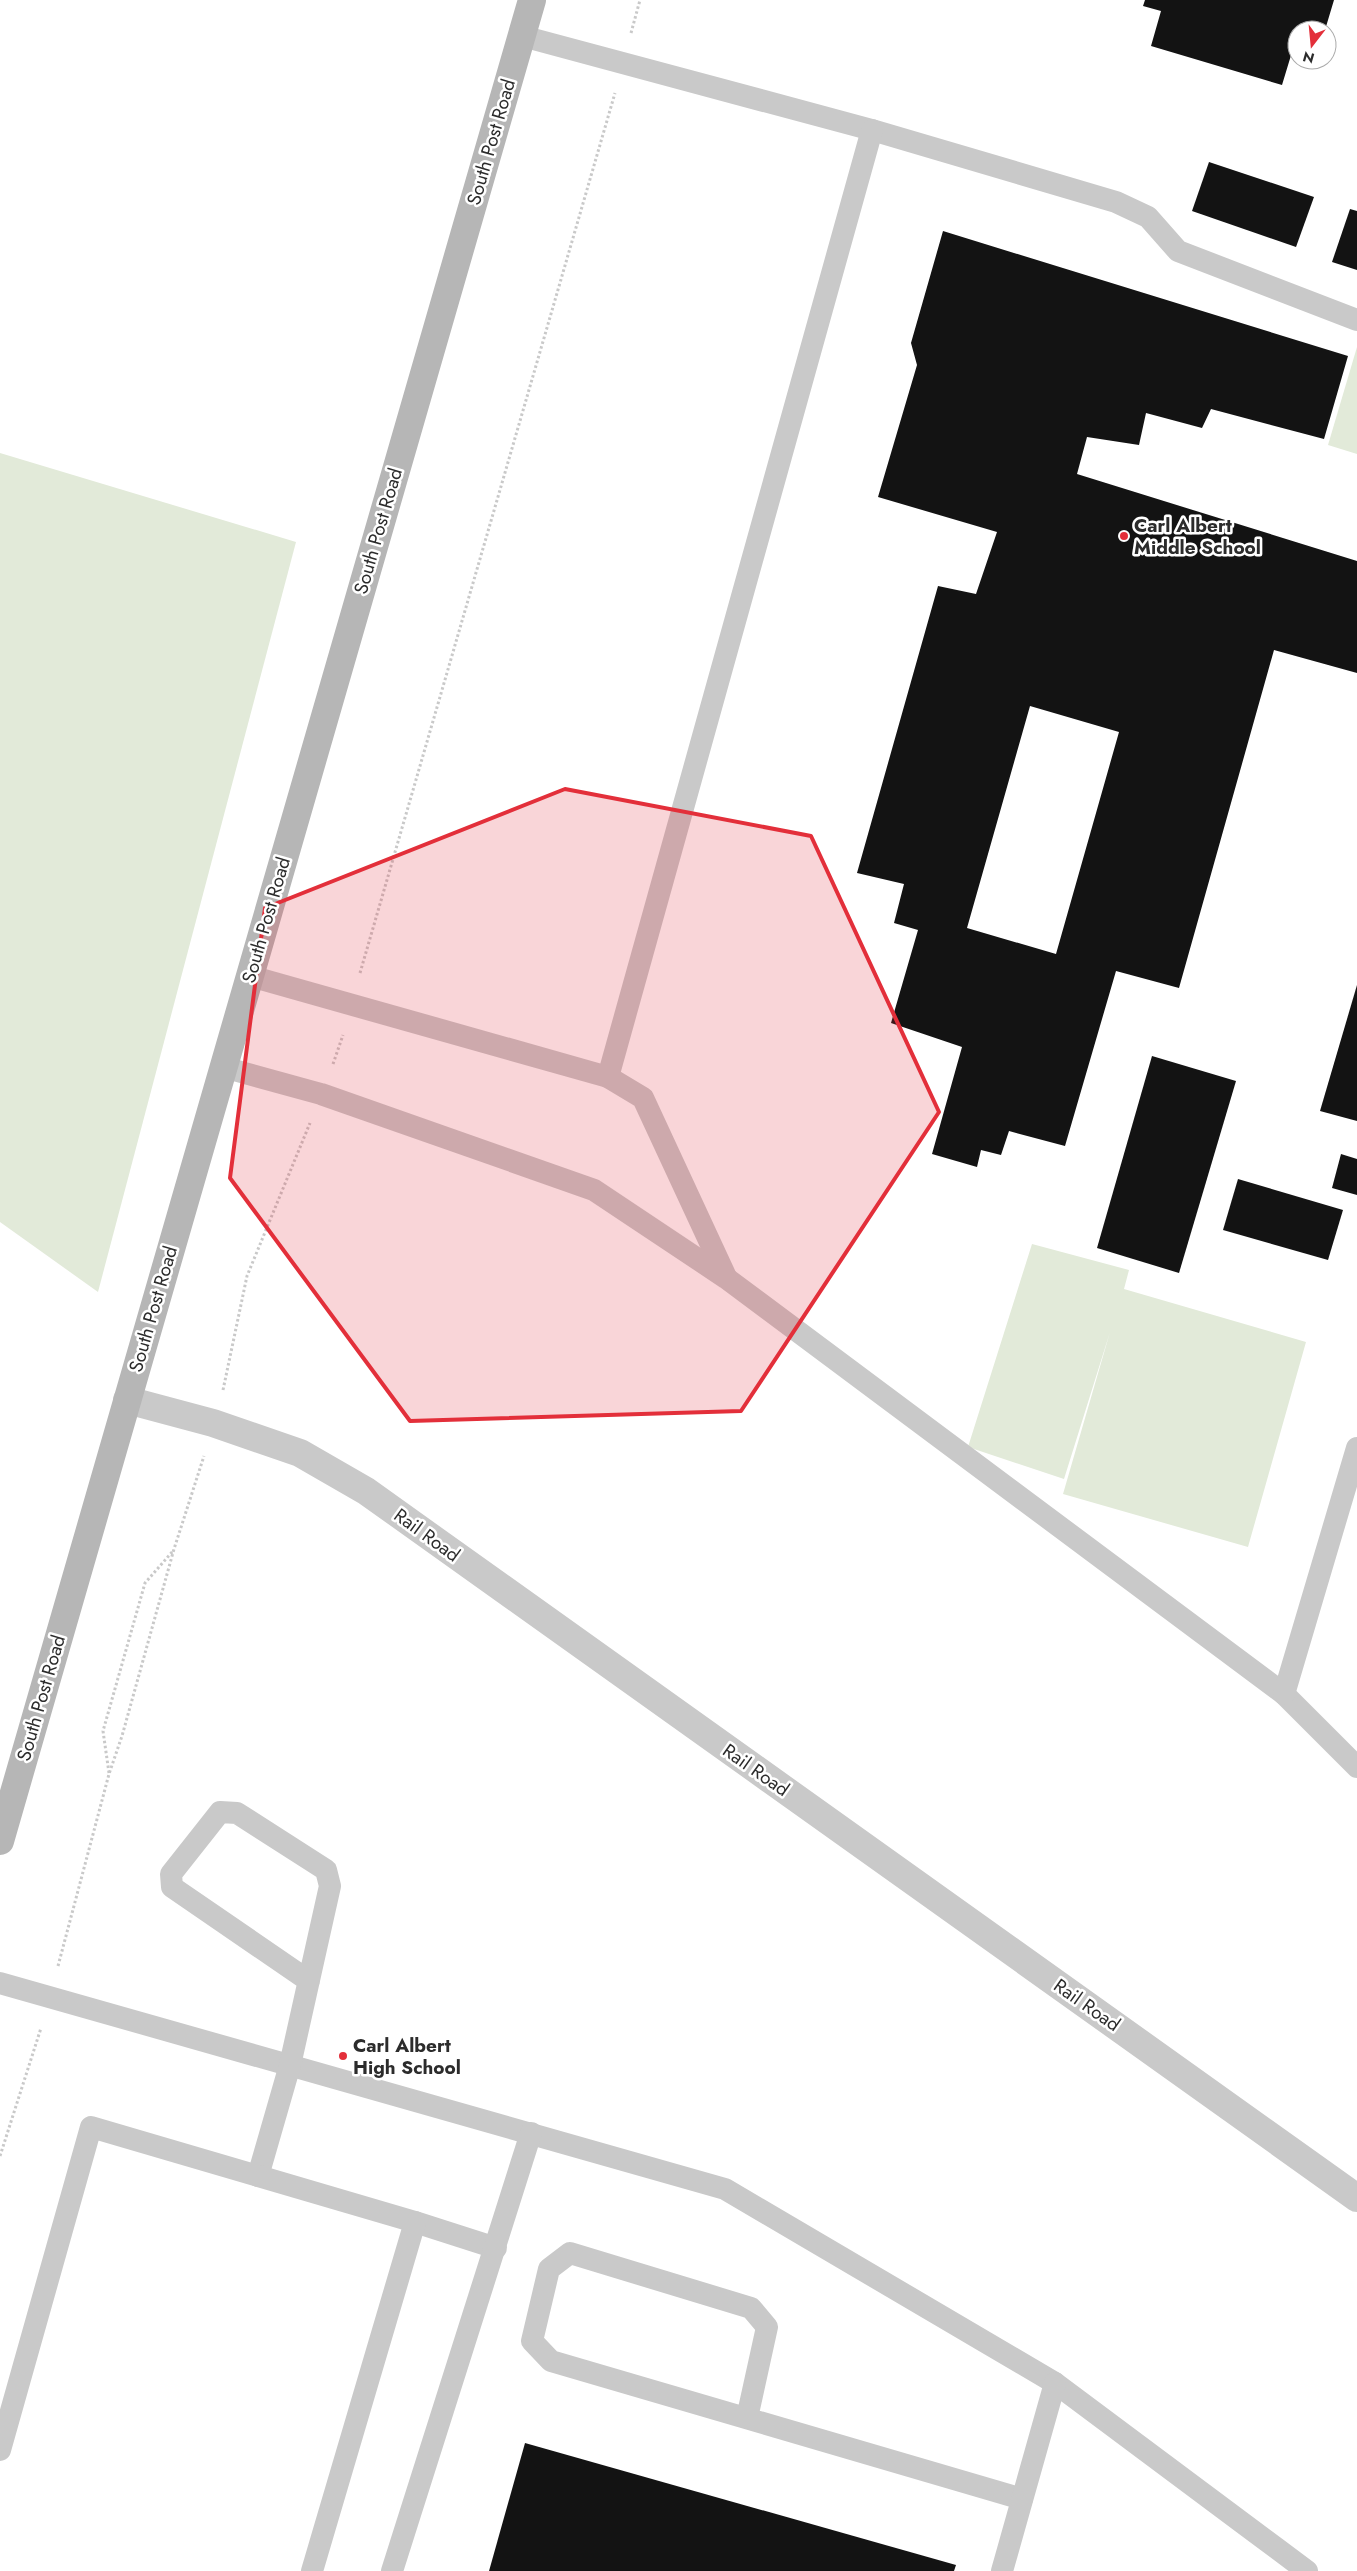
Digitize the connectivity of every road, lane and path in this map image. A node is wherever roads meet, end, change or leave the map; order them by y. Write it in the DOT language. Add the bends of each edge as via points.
graph roads {
  1 [pos="532,0"];
  2 [pos="640,0"];
  3 [pos="522,36"];
  4 [pos="628,42"];
  5 [pos="617,84"];
  6 [pos="872,130"];
  7 [pos="1357,320"];
  8 [pos="250,976"];
  9 [pos="352,1003"];
  10 [pos="223,1068"];
  11 [pos="608,1076"];
  12 [pos="321,1094"];
  13 [pos="726,1278"];
  14 [pos="127,1400"];
  15 [pos="213,1423"];
  16 [pos="1357,1448"];
  17 [pos="174,1549"];
  18 [pos="1284,1694"];
  19 [pos="1357,1767"];
  20 [pos="0,1841"];
  21 [pos="309,1981"];
  22 [pos="0,1983"];
  23 [pos="290,2065"];
  24 [pos="532,2133"];
  25 [pos="258,2176"];
  26 [pos="1357,2198"];
  27 [pos="415,2222"];
  28 [pos="496,2248"];
  29 [pos="1055,2382"];
  30 [pos="747,2418"];
  31 [pos="0,2450"];
  32 [pos="1022,2499"];
  33 [pos="312,2571"];
  34 [pos="392,2571"];
  35 [pos="1002,2571"];
  36 [pos="1307,2571"];
  1 -- 3 [label="main road, South Post Road"];
  2 -- 4 [label="path"];
  3 -- 6 [label="lane"];
  3 -- 8 [label="main road, South Post Road"];
  5 -- 9 [label="path"];
  6 -- 7 [label="lane" via="1116,202 1148,217 1178,251"];
  6 -- 11 [label="lane"];
  8 -- 9 [label="lane"];
  8 -- 10 [label="main road, South Post Road"];
  9 -- 11 [label="lane"];
  9 -- 12 [label="path" via="339,1049"];
  10 -- 12 [label="lane"];
  10 -- 14 [label="main road, South Post Road"];
  11 -- 13 [label="lane" via="643,1098"];
  12 -- 13 [label="lane" via="594,1190"];
  12 -- 15 [label="path" via="247,1276 228,1372"];
  13 -- 18 [label="lane"];
  14 -- 15 [label="street, Rail Road"];
  14 -- 20 [label="main road, South Post Road"];
  15 -- 17 [label="path"];
  15 -- 26 [label="street, Rail Road" via="300,1453 366,1491"];
  16 -- 18 [label="lane"];
  17 -- 17 [label="path" via="145,1583 103,1731 109,1774 128,1718"];
  18 -- 19 [label="lane"];
  21 -- 21 [label="lane" via="330,1886 326,1870 237,1813 220,1812 171,1874 172,1887"];
  21 -- 23 [label="lane"];
  22 -- 23 [label="lane"];
  23 -- 24 [label="lane"];
  23 -- 25 [label="lane"];
  24 -- 28 [label="lane"];
  24 -- 29 [label="lane" via="725,2189"];
  25 -- 27 [label="lane"];
  25 -- 31 [label="lane" via="91,2126"];
  27 -- 28 [label="lane"];
  27 -- 33 [label="lane"];
  28 -- 34 [label="lane"];
  29 -- 32 [label="lane"];
  29 -- 36 [label="lane"];
  30 -- 30 [label="lane" via="551,2361 532,2341 549,2269 570,2253 752,2308 767,2327"];
  30 -- 32 [label="lane"];
  32 -- 35 [label="lane"];
}
